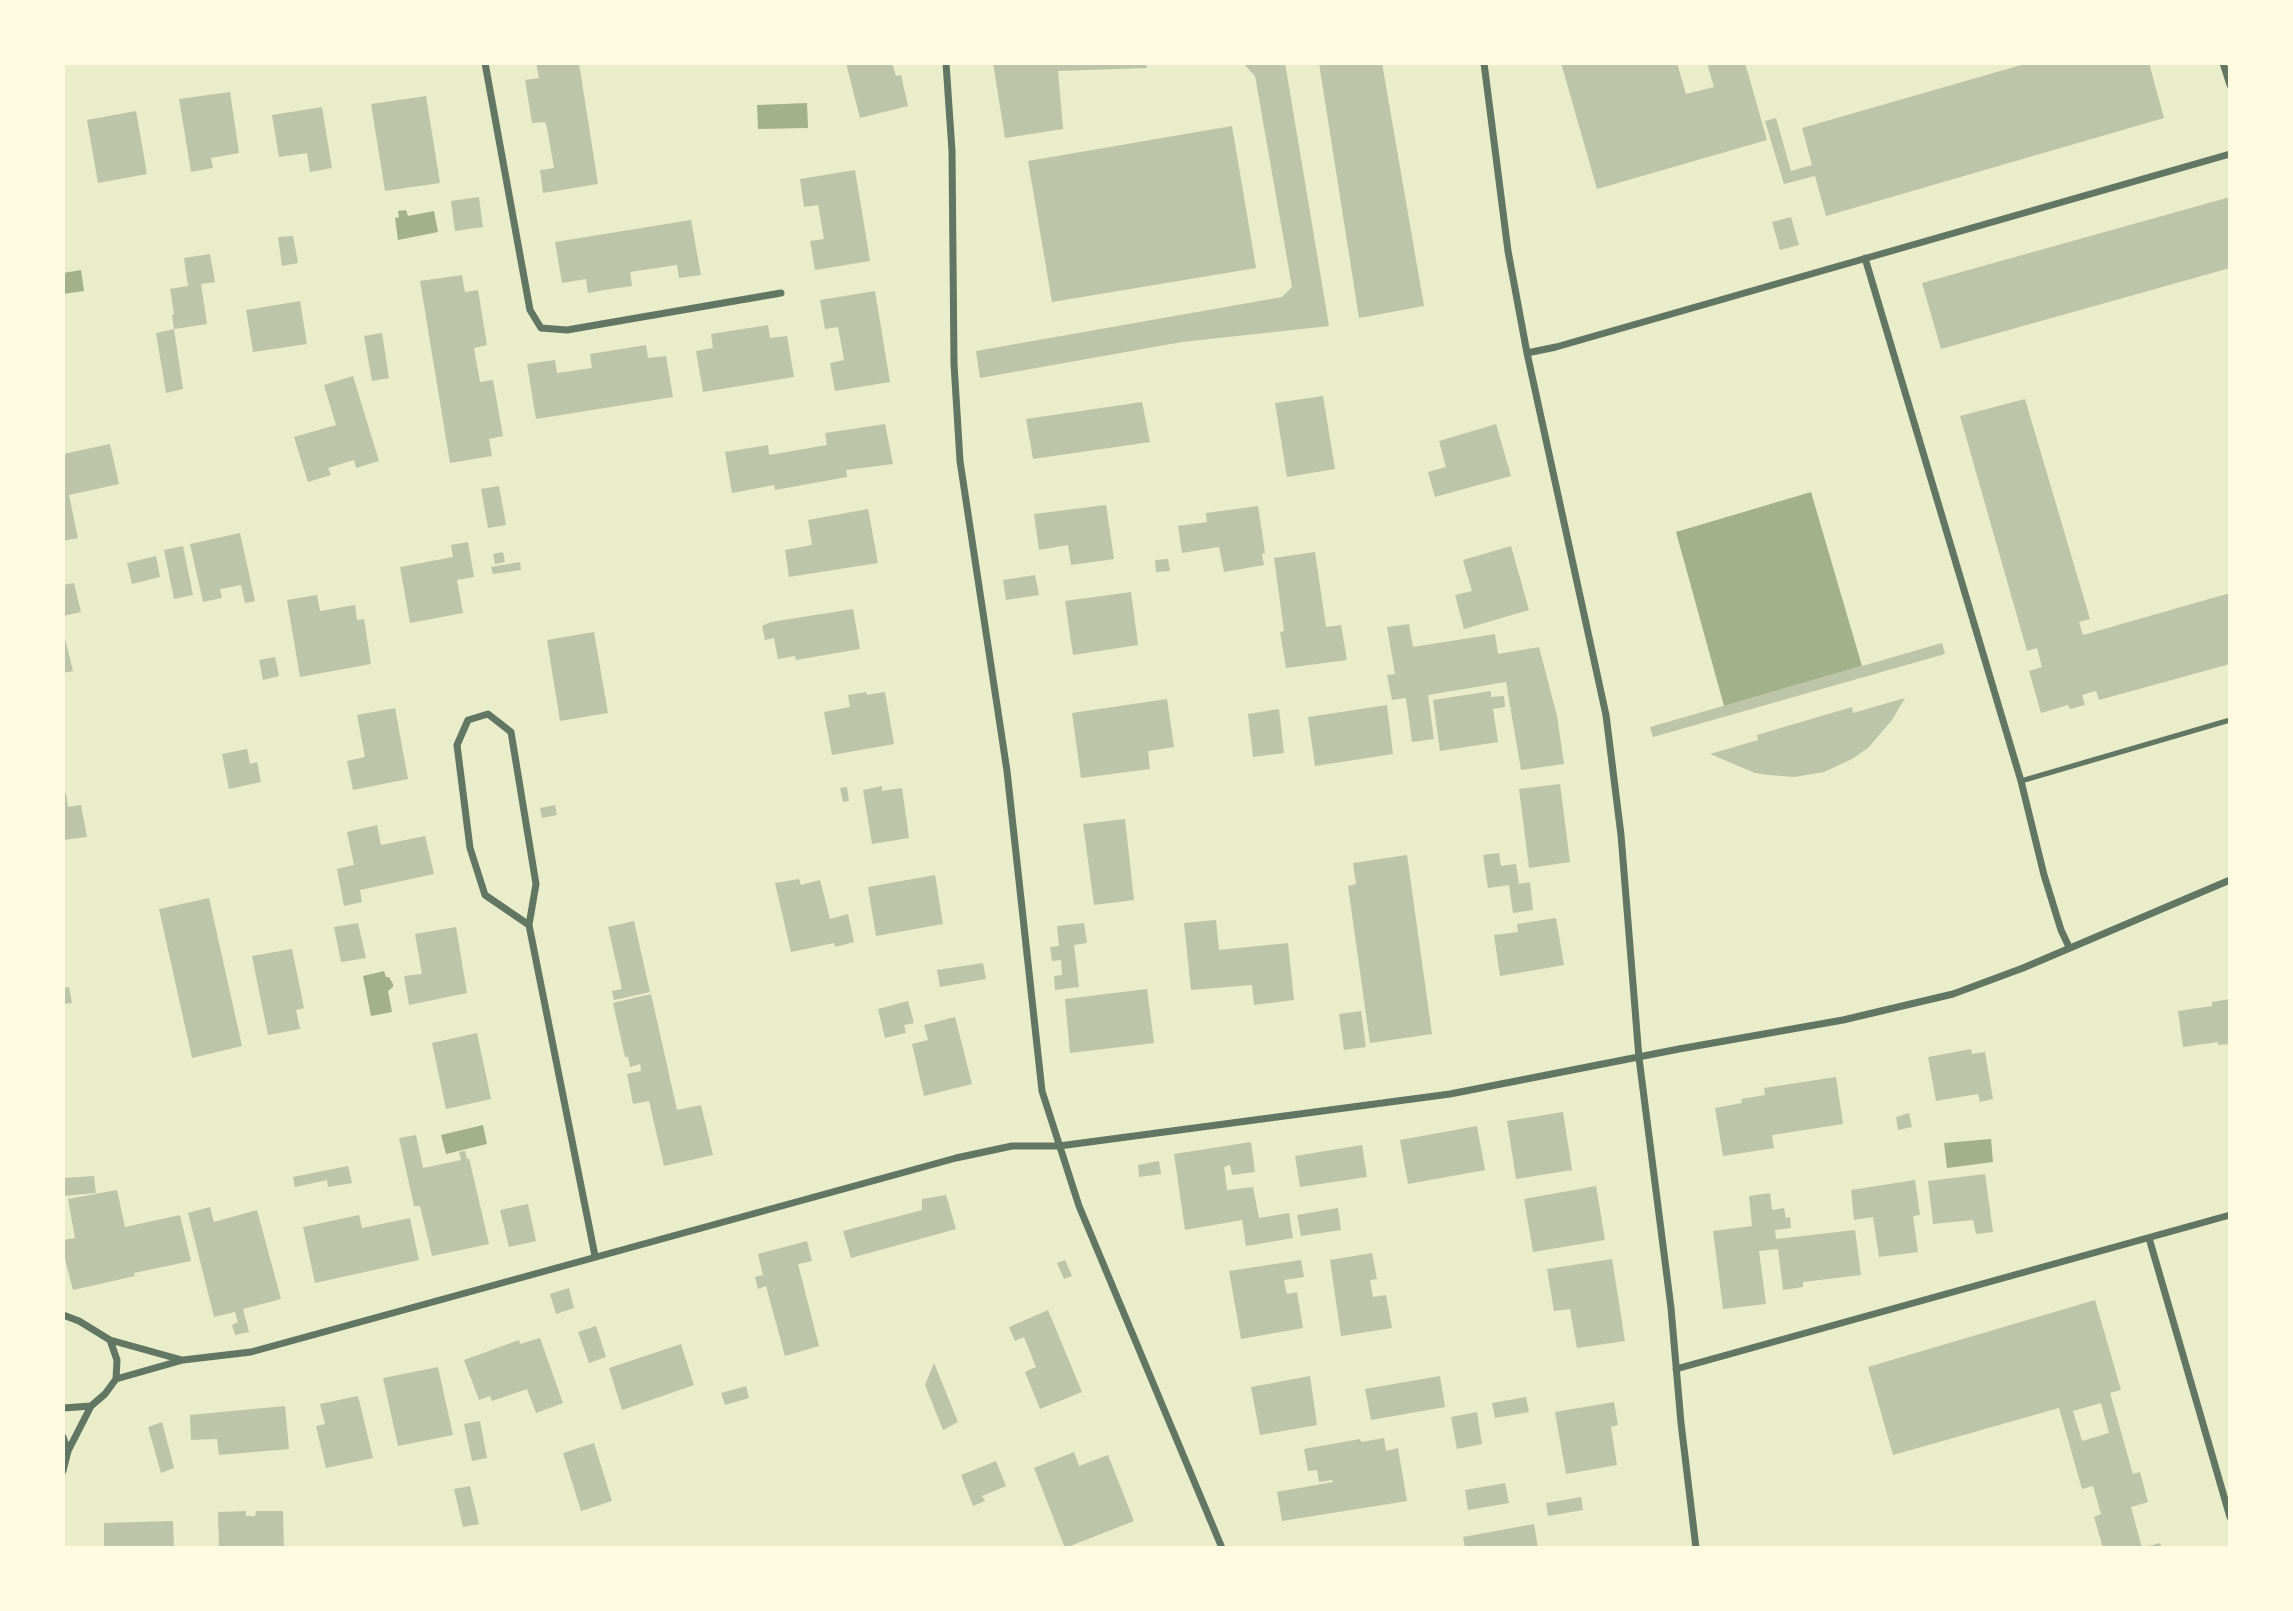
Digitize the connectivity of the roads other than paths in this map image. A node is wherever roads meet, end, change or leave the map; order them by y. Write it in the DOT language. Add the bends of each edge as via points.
graph roads {
  1 [pos="485,63"];
  2 [pos="946,63"];
  3 [pos="1484,63"];
  4 [pos="2223,63"];
  5 [pos="2230,85"];
  6 [pos="2230,154"];
  7 [pos="1866,258"];
  8 [pos="781,293"];
  9 [pos="1527,353"];
  10 [pos="2230,720"];
  11 [pos="2021,781"];
  12 [pos="2230,880"];
  13 [pos="529,925"];
  14 [pos="2069,947"];
  15 [pos="1639,1058"];
  16 [pos="1059,1146"];
  17 [pos="2230,1215"];
  18 [pos="2149,1238"];
  19 [pos="595,1256"];
  20 [pos="63,1315"];
  21 [pos="110,1340"];
  22 [pos="183,1360"];
  23 [pos="1676,1369"];
  24 [pos="116,1379"];
  25 [pos="91,1406"];
  26 [pos="63,1408"];
  27 [pos="63,1437"];
  28 [pos="68,1451"];
  29 [pos="63,1471"];
  30 [pos="2230,1517"];
  31 [pos="1222,1548"];
  32 [pos="1696,1548"];
  1 -- 8 [label="street" via="530,310 541,328 567,330"];
  2 -- 16 [label="street" via="960,461 1007,771 1042,1091"];
  3 -- 9 [label="street" via="1508,251"];
  4 -- 5 [label="street"];
  6 -- 7 [label="street"];
  7 -- 9 [label="street"];
  7 -- 11 [label="street"];
  9 -- 15 [label="street" via="1606,715"];
  10 -- 11 [label="lane"];
  11 -- 14 [label="street" via="2044,875"];
  12 -- 14 [label="street"];
  13 -- 13 [label="street" via="485,895 470,848 457,745 468,720 488,714 511,732 536,884"];
  13 -- 19 [label="street"];
  14 -- 15 [label="street" via="1953,995"];
  15 -- 16 [label="street" via="1450,1094"];
  15 -- 23 [label="street"];
  16 -- 19 [label="street" via="1012,1146 956,1158"];
  16 -- 31 [label="street" via="1079,1206"];
  17 -- 18 [label="street"];
  18 -- 23 [label="street"];
  18 -- 30 [label="street"];
  19 -- 22 [label="street" via="251,1352"];
  20 -- 21 [label="street"];
  21 -- 22 [label="street"];
  21 -- 24 [label="street" via="117,1360"];
  22 -- 24 [label="street"];
  23 -- 32 [label="street"];
  24 -- 25 [label="street"];
  25 -- 26 [label="street"];
  25 -- 28 [label="street"];
  27 -- 28 [label="street"];
  28 -- 29 [label="street"];
}
